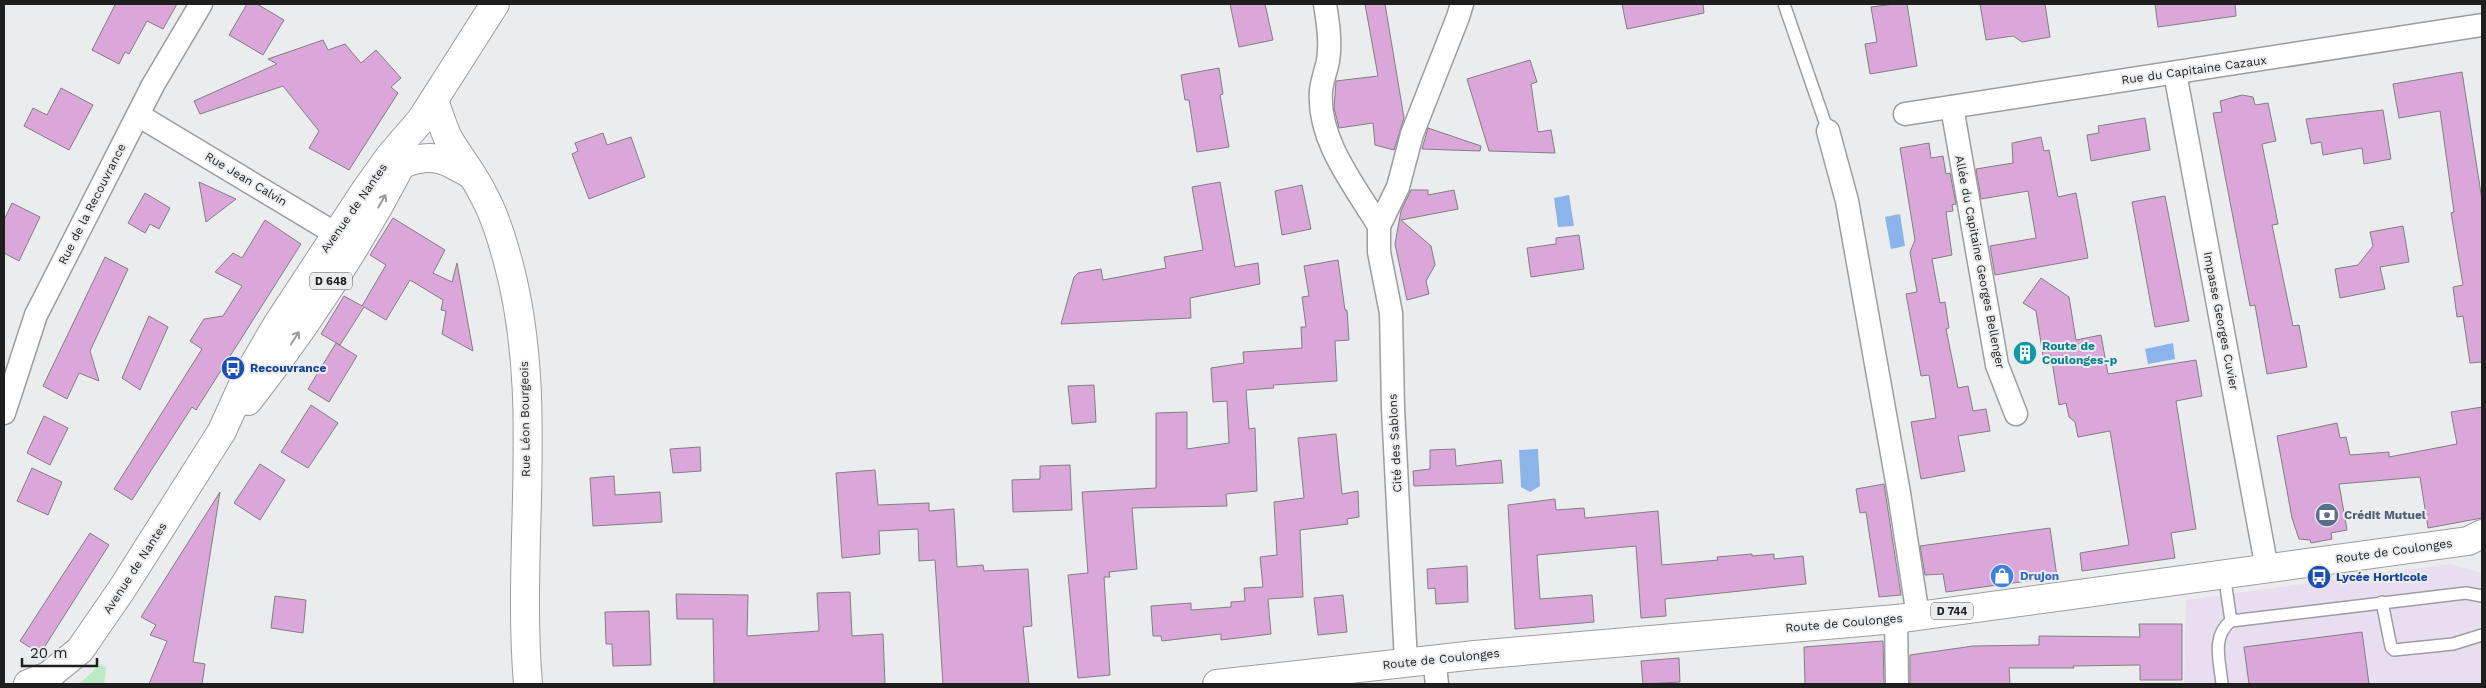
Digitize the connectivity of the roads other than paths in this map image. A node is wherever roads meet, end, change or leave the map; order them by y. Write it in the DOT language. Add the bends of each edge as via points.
graph roads {
  1 [pos="201,4"];
  2 [pos="495,4"];
  3 [pos="1325,4"];
  4 [pos="1462,4"];
  5 [pos="1784,4"];
  6 [pos="2482,25"];
  7 [pos="2175,73"];
  8 [pos="1952,108"];
  9 [pos="428,110"];
  10 [pos="1905,114"];
  11 [pos="138,115"];
  12 [pos="1828,131"];
  13 [pos="402,164"];
  14 [pos="472,175"];
  15 [pos="1379,226"];
  16 [pos="345,239"];
  17 [pos="4,413"];
  18 [pos="2016,414"];
  19 [pos="2478,539"];
  20 [pos="2267,569"];
  21 [pos="2224,574"];
  22 [pos="2482,596"];
  23 [pos="2382,602"];
  24 [pos="1907,618"];
  25 [pos="2231,621"];
  26 [pos="2482,635"];
  27 [pos="524,642"];
  28 [pos="1406,662"];
  29 [pos="1435,672"];
  30 [pos="28,684"];
  31 [pos="520,684"];
  32 [pos="528,684"];
  33 [pos="1217,684"];
  34 [pos="1897,684"];
  35 [pos="2222,684"];
  1 -- 11 [label="street, Rue de la Recouvrance"];
  2 -- 9 [label="main road, Avenue de Nantes / D 648"];
  3 -- 15 [label="street" via="1330,39 1321,91 1322,119 1337,158"];
  4 -- 15 [label="street, Cité des Sablons" via="1412,134 1398,187"];
  5 -- 12 [label="lane"];
  6 -- 7 [label="street, Rue du Capitaine Cazaux"];
  7 -- 8 [label="street, Rue du Capitaine Cazaux"];
  7 -- 20 [label="street, Impasse Georges Cuvier"];
  8 -- 10 [label="street, Rue du Capitaine Cazaux"];
  8 -- 18 [label="street, Allée du Capitaine Georges Bellenger" via="1998,365"];
  9 -- 13 [label="main road, Avenue de Nantes / D 648"];
  9 -- 14 [label="main road, Rue Léon Bourgeois"];
  9 -- 16 [label="main road, Avenue de Nantes / D 648" via="390,156"];
  11 -- 16 [label="street, Rue Jean Calvin"];
  11 -- 17 [label="street, Rue de la Recouvrance" via="36,315"];
  12 -- 24 [label="street" via="1847,200 1901,502"];
  13 -- 14 [label="main road" via="426,156 450,162"];
  16 -- 13 [label="main road, Avenue de Nantes / D 648, one-way" via="381,203"];
  14 -- 27 [label="main road, Rue Léon Bourgeois" via="492,215 507,258 525,365 528,425"];
  15 -- 28 [label="street, Cité des Sablons" via="1379,252 1391,313"];
  16 -- 30 [label="main road, Avenue de Nantes / D 648" via="246,378 222,431 143,558 80,650 48,676"];
  19 -- 20 [label="main road, Route de Coulonges / D 744"];
  20 -- 21 [label="main road, Route de Coulonges / D 744"];
  21 -- 24 [label="main road, Route de Coulonges / D 744"];
  21 -- 25 [label="lane"];
  22 -- 23 [label="lane" via="2466,593"];
  23 -- 25 [label="lane"];
  23 -- 26 [label="lane" via="2394,650 2453,644"];
  24 -- 29 [label="main road, Route de Coulonges / D 744"];
  24 -- 34 [label="street"];
  25 -- 35 [label="lane" via="2218,637"];
  27 -- 31 [label="main road, Rue Léon Bourgeois"];
  27 -- 32 [label="main road, Rue Léon Bourgeois"];
  28 -- 29 [label="main road, Route de Coulonges / D 744"];
  28 -- 33 [label="main road, Route de Coulonges / D 744"];
}
